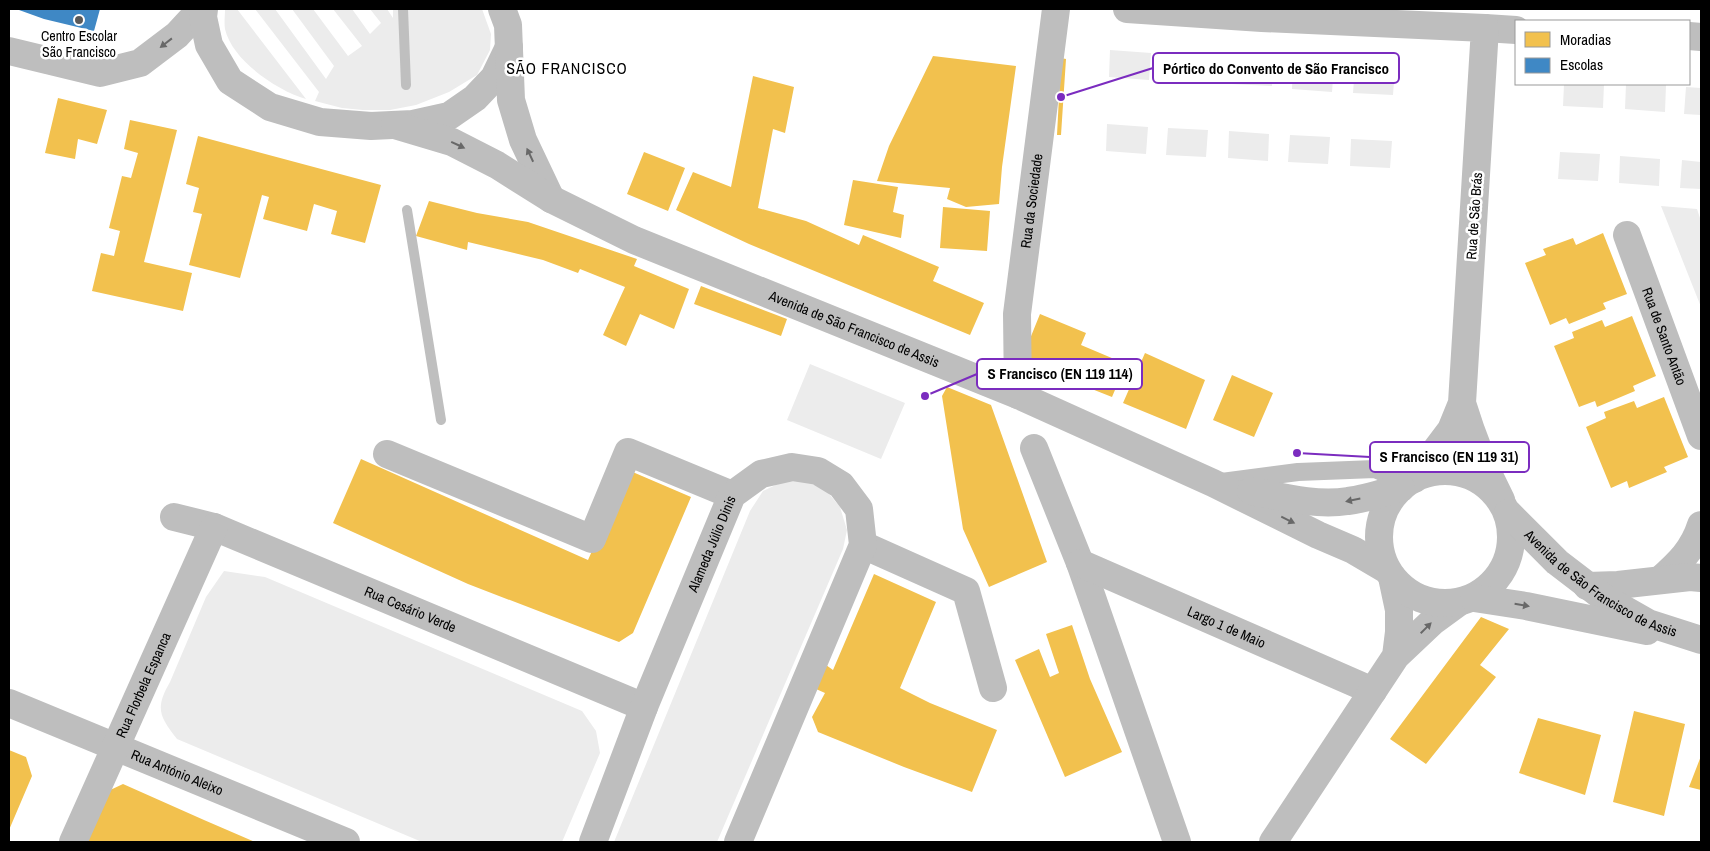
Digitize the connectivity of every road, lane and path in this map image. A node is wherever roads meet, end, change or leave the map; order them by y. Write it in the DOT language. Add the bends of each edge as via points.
graph roads {
  1 [pos="203,9"];
  2 [pos="1056,9"];
  3 [pos="1127,9"];
  4 [pos="1264,13"];
  5 [pos="510,22"];
  6 [pos="1485,28"];
  7 [pos="1515,30"];
  8 [pos="9,51"];
  9 [pos="395,125"];
  10 [pos="551,199"];
  11 [pos="1627,235"];
  12 [pos="1018,395"];
  13 [pos="1462,403"];
  14 [pos="1701,436"];
  15 [pos="1034,448"];
  16 [pos="387,454"];
  17 [pos="1213,483"];
  18 [pos="1407,483"];
  19 [pos="732,495"];
  20 [pos="1504,507"];
  21 [pos="174,517"];
  22 [pos="1701,525"];
  23 [pos="214,527"];
  24 [pos="863,545"];
  25 [pos="1080,563"];
  26 [pos="1389,573"];
  27 [pos="1701,578"];
  28 [pos="1660,580"];
  29 [pos="1588,586"];
  30 [pos="1466,600"];
  31 [pos="1701,641"];
  32 [pos="1396,656"];
  33 [pos="993,688"];
  34 [pos="1373,691"];
  35 [pos="9,703"];
  36 [pos="644,707"];
  37 [pos="116,747"];
  38 [pos="73,842"];
  39 [pos="346,842"];
  40 [pos="593,842"];
  41 [pos="738,842"];
  42 [pos="1177,842"];
  43 [pos="1273,842"];
  1 -- 8 [label="street, Avenida de São Francisco de Assis, one-way" via="140,63 100,73"];
  1 -- 9 [label="street, Avenida de São Francisco de Assis" via="209,45 230,81 270,107 320,122"];
  2 -- 12 [label="street, Rua da Sociedade" via="1017,314"];
  3 -- 4 [label="street"];
  4 -- 6 [label="street"];
  5 -- 9 [label="street, Avenida de São Francisco de Assis" via="494,78 475,98 449,116"];
  10 -- 5 [label="street, Avenida de São Francisco de Assis, one-way" via="523,140 511,100"];
  6 -- 7 [label="street"];
  6 -- 13 [label="street, Rua de São Brás"];
  9 -- 10 [label="street, Avenida de São Francisco de Assis, one-way" via="452,142 498,165"];
  10 -- 12 [label="street, Avenida de São Francisco de Assis" via="634,240"];
  11 -- 14 [label="street, Rua de Santo Antão"];
  12 -- 17 [label="street, Avenida de São Francisco de Assis"];
  13 -- 18 [label="street, Rua de São Brás" via="1450,430"];
  13 -- 20 [label="street, Rua de São Brás" via="1480,458"];
  15 -- 25 [label="street"];
  16 -- 19 [label="street" via="592,539 628,452"];
  18 -- 17 [label="street, Avenida de São Francisco de Assis, one-way" via="1347,501 1326,502 1294,500"];
  17 -- 26 [label="street, Avenida de São Francisco de Assis, one-way" via="1353,550"];
  18 -- 20 [label="street, Avenida de São Francisco de Assis" via="1432,472 1461,473 1488,486"];
  18 -- 26 [label="street, Avenida de São Francisco de Assis" via="1389,501 1381,518 1378,535 1380,553"];
  19 -- 24 [label="street, Alameda Júlio Dinis" via="761,474 792,467 818,471 841,485 859,509"];
  19 -- 36 [label="street, Alameda Júlio Dinis"];
  20 -- 29 [label="street, Avenida de São Francisco de Assis" via="1557,562"];
  20 -- 30 [label="street, Avenida de São Francisco de Assis" via="1512,532 1510,553 1503,571 1491,586"];
  21 -- 23 [label="street, Rua Cesário Verde"];
  22 -- 28 [label="street" via="1684,558"];
  23 -- 36 [label="street, Rua Cesário Verde"];
  23 -- 37 [label="street, Rua Florbela Espanca"];
  24 -- 33 [label="street" via="966,591"];
  24 -- 41 [label="street, Alameda Júlio Dinis"];
  25 -- 34 [label="street, Largo 1 de Maio"];
  25 -- 42 [label="street"];
  26 -- 30 [label="street, Avenida de São Francisco de Assis" via="1410,594 1433,603"];
  26 -- 32 [label="street" via="1398,610"];
  27 -- 28 [label="street"];
  28 -- 29 [label="street"];
  29 -- 31 [label="street, Avenida de São Francisco de Assis" via="1648,623"];
  30 -- 31 [label="street, Avenida de São Francisco de Assis, one-way" via="1526,606"];
  32 -- 30 [label="street, one-way" via="1432,622"];
  32 -- 34 [label="street"];
  34 -- 43 [label="street"];
  35 -- 37 [label="street, Rua António Aleixo"];
  36 -- 40 [label="street, Alameda Júlio Dinis"];
  37 -- 38 [label="street, Rua Florbela Espanca"];
  37 -- 39 [label="street, Rua António Aleixo"];
}
